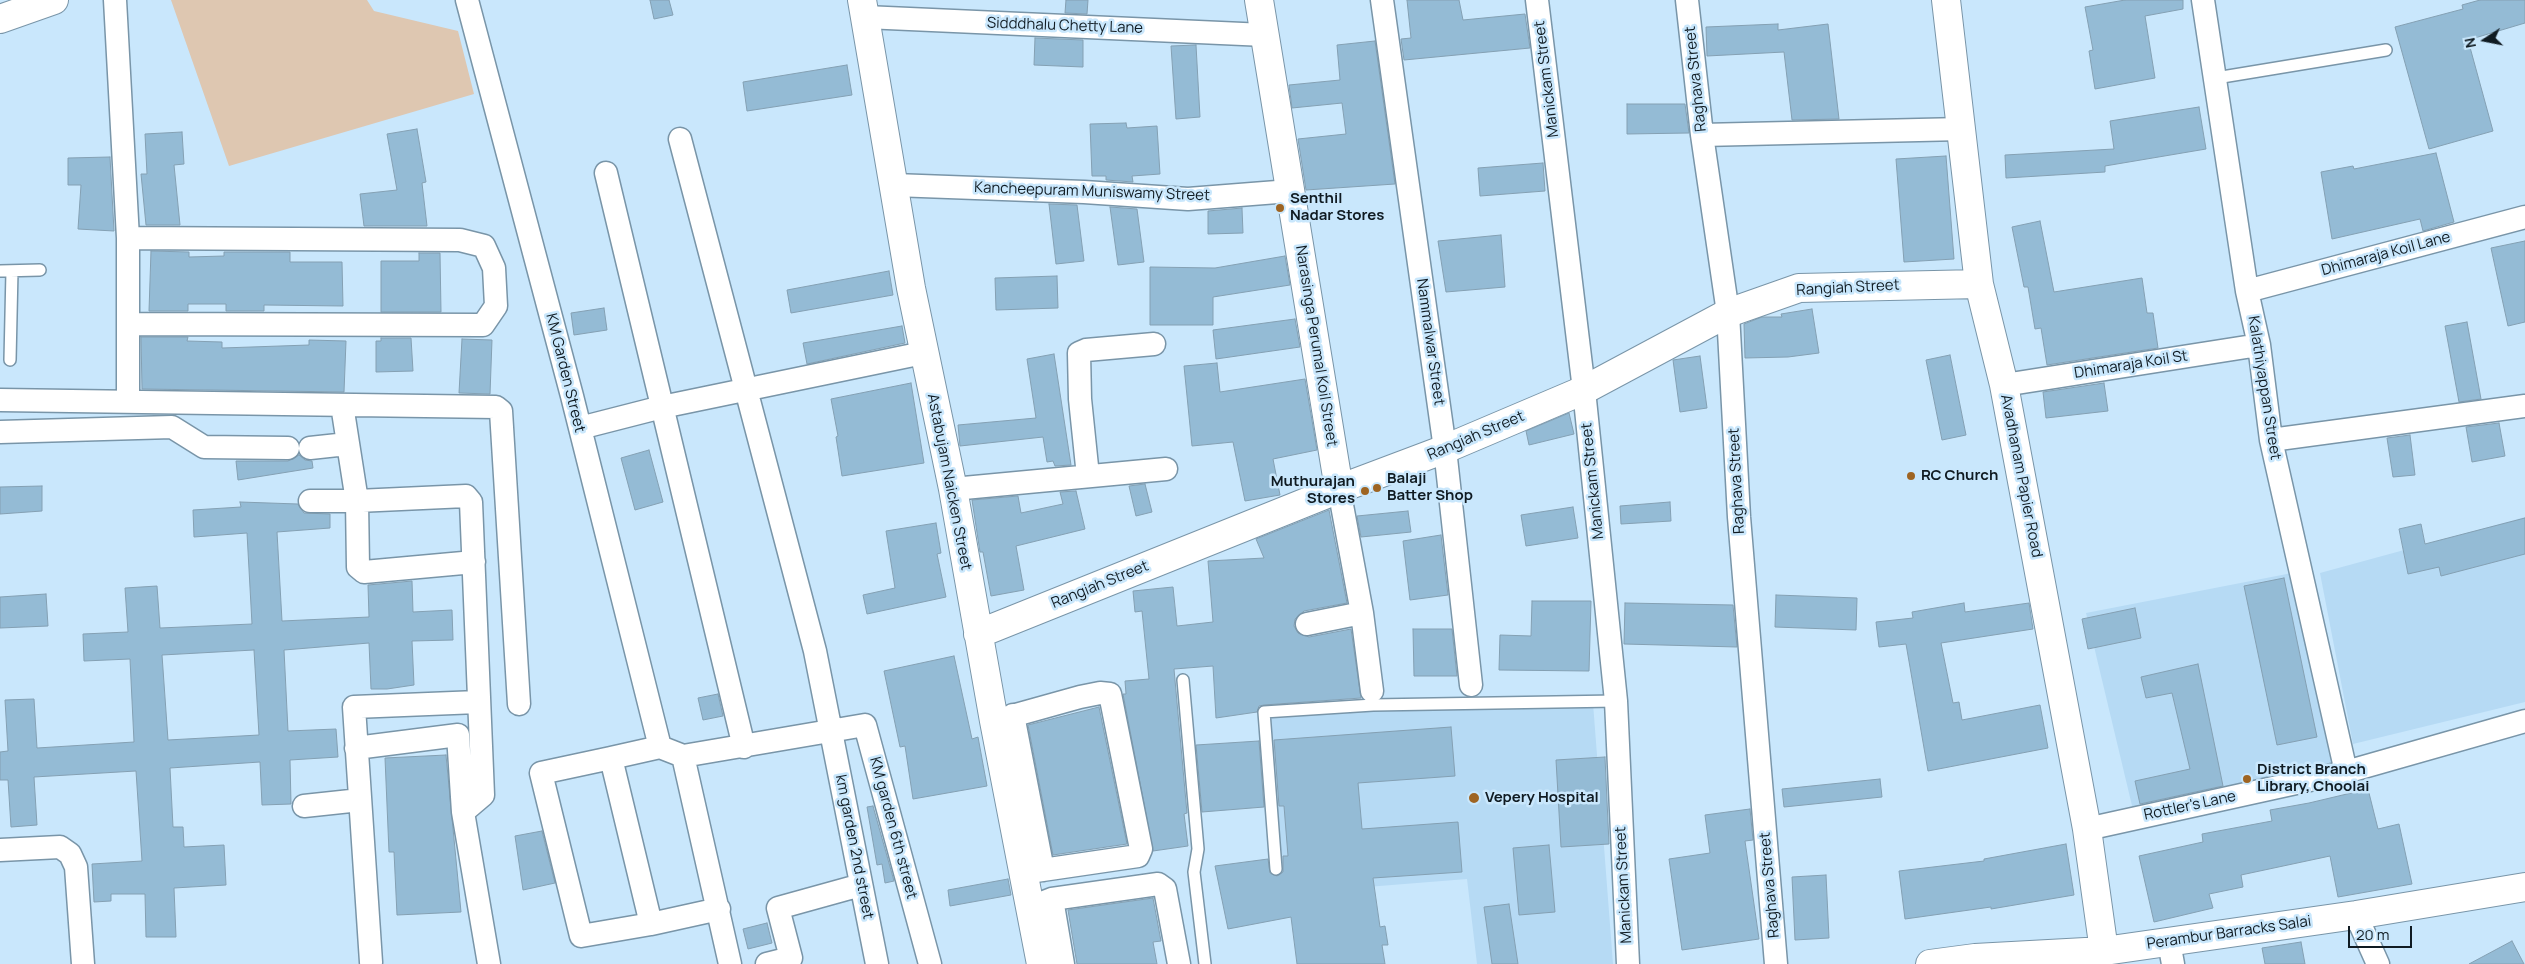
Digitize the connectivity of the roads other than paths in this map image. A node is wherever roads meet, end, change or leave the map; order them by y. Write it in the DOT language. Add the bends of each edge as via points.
graph roads {
  1 [pos="54,0"];
  2 [pos="115,0"];
  3 [pos="467,0"];
  4 [pos="1259,0"];
  5 [pos="1382,0"];
  6 [pos="1537,0"];
  7 [pos="1687,0"];
  8 [pos="1946,0"];
  9 [pos="2203,0"];
  10 [pos="863,9"];
  11 [pos="0,19"];
  12 [pos="1264,35"];
  13 [pos="2386,50"];
  14 [pos="2216,78"];
  15 [pos="1962,129"];
  16 [pos="1702,135"];
  17 [pos="680,139"];
  18 [pos="606,173"];
  19 [pos="894,185"];
  20 [pos="1290,191"];
  21 [pos="2525,217"];
  22 [pos="128,238"];
  23 [pos="40,270"];
  24 [pos="0,271"];
  25 [pos="12,271"];
  26 [pos="1979,284"];
  27 [pos="2247,291"];
  28 [pos="1728,312"];
  29 [pos="129,324"];
  30 [pos="1154,344"];
  31 [pos="2258,345"];
  32 [pos="923,353"];
  33 [pos="10,360"];
  34 [pos="2004,385"];
  35 [pos="746,389"];
  36 [pos="1584,390"];
  37 [pos="0,400"];
  38 [pos="128,401"];
  39 [pos="342,404"];
  40 [pos="2525,406"];
  41 [pos="662,407"];
  42 [pos="580,428"];
  43 [pos="0,432"];
  44 [pos="2271,440"];
  45 [pos="347,444"];
  46 [pos="288,448"];
  47 [pos="310,448"];
  48 [pos="1445,450"];
  49 [pos="1166,469"];
  50 [pos="1088,476"];
  51 [pos="953,489"];
  52 [pos="1339,489"];
  53 [pos="357,501"];
  54 [pos="310,502"];
  55 [pos="474,562"];
  56 [pos="1362,613"];
  57 [pos="1308,624"];
  58 [pos="978,634"];
  59 [pos="1183,680"];
  60 [pos="1471,684"];
  61 [pos="1372,691"];
  62 [pos="1616,701"];
  63 [pos="478,702"];
  64 [pos="519,704"];
  65 [pos="1003,718"];
  66 [pos="2525,720"];
  67 [pos="830,730"];
  68 [pos="660,747"];
  69 [pos="744,747"];
  70 [pos="356,748"];
  71 [pos="683,756"];
  72 [pos="611,758"];
  73 [pos="2346,772"];
  74 [pos="360,800"];
  75 [pos="304,806"];
  76 [pos="464,812"];
  77 [pos="2087,829"];
  78 [pos="0,850"];
  79 [pos="1276,869"];
  80 [pos="1033,872"];
  81 [pos="861,885"];
  82 [pos="2525,887"];
  83 [pos="1040,904"];
  84 [pos="719,909"];
  85 [pos="2356,915"];
  86 [pos="651,924"];
  87 [pos="2104,951"];
  88 [pos="2171,953"];
  89 [pos="1975,961"];
  90 [pos="371,962"];
  91 [pos="83,964"];
  92 [pos="489,964"];
  93 [pos="730,964"];
  94 [pos="767,964"];
  95 [pos="877,964"];
  96 [pos="930,964"];
  97 [pos="1041,964"];
  98 [pos="1063,964"];
  99 [pos="1179,964"];
  100 [pos="1205,964"];
  101 [pos="1628,964"];
  102 [pos="1776,964"];
  103 [pos="1930,964"];
  104 [pos="2378,964"];
  1 -- 11 [label="street"];
  2 -- 22 [label="street"];
  3 -- 42 [label="street, KM Garden Street"];
  4 -- 12 [label="street, Narasinga Perumal Koil Street"];
  5 -- 48 [label="street, Nammalwar Street"];
  6 -- 36 [label="street, Manickam Street"];
  7 -- 16 [label="street, Raghava Street"];
  8 -- 15 [label="street, Avadhanam Papier Road"];
  9 -- 14 [label="street, Kalathiyappan Street"];
  10 -- 12 [label="street, Sidddhalu Chetty Lane"];
  10 -- 19 [label="street, Astabujam Naicken Street"];
  12 -- 20 [label="street, Narasinga Perumal Koil Street"];
  13 -- 14 [label="lane"];
  14 -- 27 [label="street, Kalathiyappan Street"];
  15 -- 16 [label="street"];
  15 -- 26 [label="street, Avadhanam Papier Road"];
  16 -- 28 [label="street, Raghava Street"];
  17 -- 35 [label="street, km garden 2nd street"];
  18 -- 41 [label="street"];
  19 -- 20 [label="street, Kancheepuram Muniswamy Street" via="1188,199"];
  19 -- 32 [label="street, Astabujam Naicken Street"];
  20 -- 52 [label="street, Narasinga Perumal Koil Street"];
  21 -- 27 [label="street, Dhimaraja Koil Lane"];
  22 -- 29 [label="street"];
  22 -- 29 [label="street" via="460,240 484,246 494,268 496,306 483,326"];
  23 -- 25 [label="lane"];
  24 -- 25 [label="lane"];
  25 -- 33 [label="lane"];
  26 -- 28 [label="street, Rangiah Street" via="1799,288"];
  26 -- 34 [label="street, Avadhanam Papier Road"];
  27 -- 31 [label="street, Kalathiyappan Street"];
  28 -- 36 [label="street, Rangiah Street"];
  28 -- 102 [label="street, Raghava Street" via="1739,517"];
  29 -- 38 [label="street"];
  30 -- 50 [label="street" via="1079,353"];
  31 -- 34 [label="street, Dhimaraja Koil St"];
  31 -- 44 [label="street, Kalathiyappan Street"];
  32 -- 35 [label="street"];
  32 -- 51 [label="street, Astabujam Naicken Street"];
  34 -- 77 [label="street, Avadhanam Papier Road"];
  35 -- 41 [label="street"];
  35 -- 67 [label="street, km garden 2nd street" via="815,652"];
  36 -- 48 [label="street, Rangiah Street"];
  36 -- 62 [label="street, Manickam Street"];
  37 -- 38 [label="street"];
  38 -- 39 [label="street"];
  39 -- 45 [label="street"];
  39 -- 64 [label="street" via="496,407 500,411"];
  40 -- 44 [label="street"];
  41 -- 42 [label="street"];
  41 -- 69 [label="street"];
  42 -- 68 [label="street, KM Garden Street"];
  43 -- 46 [label="street" via="172,428 204,447"];
  44 -- 73 [label="street, Kalathiyappan Street"];
  45 -- 47 [label="street"];
  45 -- 53 [label="street"];
  48 -- 52 [label="street, Rangiah Street"];
  48 -- 60 [label="street, Nammalwar Street"];
  49 -- 50 [label="street"];
  50 -- 51 [label="street"];
  51 -- 58 [label="street, Astabujam Naicken Street"];
  52 -- 56 [label="street, Narasinga Perumal Koil Street"];
  52 -- 58 [label="street, Rangiah Street"];
  53 -- 54 [label="street"];
  53 -- 55 [label="street" via="466,496 469,498"];
  53 -- 55 [label="street" via="360,570"];
  55 -- 63 [label="street"];
  56 -- 57 [label="street"];
  56 -- 61 [label="street, Narasinga Perumal Koil Street"];
  58 -- 65 [label="street, Astabujam Naicken Street"];
  59 -- 100 [label="lane" via="1198,849 1194,872"];
  62 -- 79 [label="lane" via="1374,705 1264,712"];
  62 -- 101 [label="street, Manickam Street"];
  63 -- 70 [label="street" via="354,707"];
  63 -- 76 [label="street" via="483,795"];
  65 -- 80 [label="street, Astabujam Naicken Street"];
  65 -- 80 [label="street" via="1100,692 1112,697 1141,854"];
  66 -- 73 [label="street, Rottler's Lane"];
  67 -- 69 [label="street"];
  67 -- 81 [label="street, km garden 2nd street"];
  67 -- 96 [label="street, KM garden 6th street" via="865,725"];
  68 -- 71 [label="street"];
  68 -- 72 [label="street"];
  69 -- 71 [label="street"];
  70 -- 74 [label="street"];
  70 -- 76 [label="street" via="458,735"];
  71 -- 84 [label="street"];
  72 -- 86 [label="street"];
  72 -- 86 [label="street" via="541,773 581,936"];
  73 -- 77 [label="street, Rottler's Lane"];
  74 -- 75 [label="street"];
  74 -- 90 [label="street"];
  76 -- 92 [label="street"];
  77 -- 87 [label="street, Avadhanam Papier Road"];
  78 -- 91 [label="street" via="60,847 70,854 76,867"];
  80 -- 83 [label="street, Astabujam Naicken Street"];
  81 -- 94 [label="street" via="778,908 791,958"];
  81 -- 95 [label="street, km garden 2nd street"];
  82 -- 85 [label="street, Perambur Barracks Salai"];
  83 -- 97 [label="street, Astabujam Naicken Street"];
  83 -- 98 [label="street"];
  83 -- 99 [label="street" via="1158,884 1165,889"];
  84 -- 86 [label="street"];
  84 -- 93 [label="street"];
  85 -- 88 [label="street, Perambur Barracks Salai"];
  85 -- 104 [label="street"];
  87 -- 88 [label="street, Perambur Barracks Salai"];
  87 -- 89 [label="street, Perambur Barracks Salai"];
  89 -- 103 [label="street, Perambur Barracks Salai"];
}
